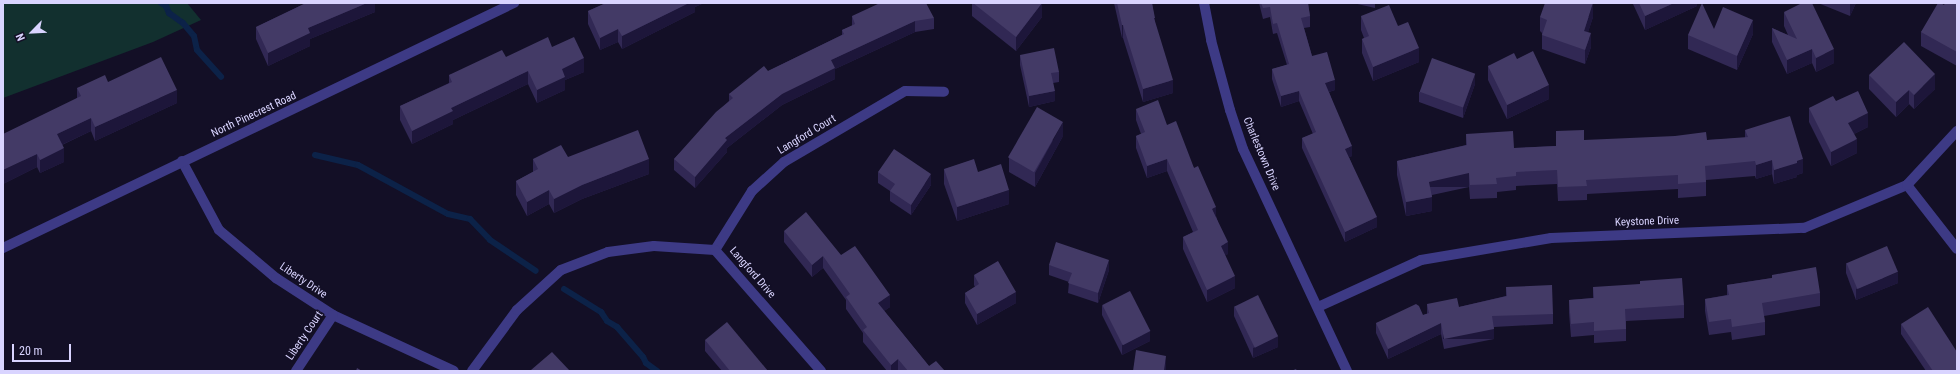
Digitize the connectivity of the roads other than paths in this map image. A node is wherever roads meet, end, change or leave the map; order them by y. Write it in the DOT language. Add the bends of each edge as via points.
graph roads {
  1 [pos="514,3"];
  2 [pos="1204,3"];
  3 [pos="944,92"];
  4 [pos="1957,131"];
  5 [pos="182,161"];
  6 [pos="1907,185"];
  7 [pos="3,248"];
  8 [pos="1957,249"];
  9 [pos="715,250"];
  10 [pos="1318,307"];
  11 [pos="333,315"];
  12 [pos="296,371"];
  13 [pos="454,371"];
  14 [pos="472,371"];
  15 [pos="821,371"];
  16 [pos="1347,371"];
  1 -- 5 [label="street, North Pinecrest Road"];
  2 -- 10 [label="street, Charlestown Drive" via="1211,40 1243,149"];
  3 -- 9 [label="street, Langford Court" via="905,91 784,162 752,191"];
  4 -- 6 [label="street, Keystone Drive"];
  5 -- 7 [label="street, North Pinecrest Road"];
  5 -- 11 [label="street, Liberty Drive" via="219,230 276,278"];
  6 -- 8 [label="street"];
  6 -- 10 [label="street, Keystone Drive" via="1804,228 1551,238 1422,260"];
  9 -- 14 [label="street, Langford Drive" via="654,246 608,252 561,270 517,310"];
  9 -- 15 [label="street, Langford Drive"];
  10 -- 16 [label="street, Charlestown Drive"];
  11 -- 12 [label="street, Liberty Court"];
  11 -- 13 [label="street, Liberty Drive"];
}
